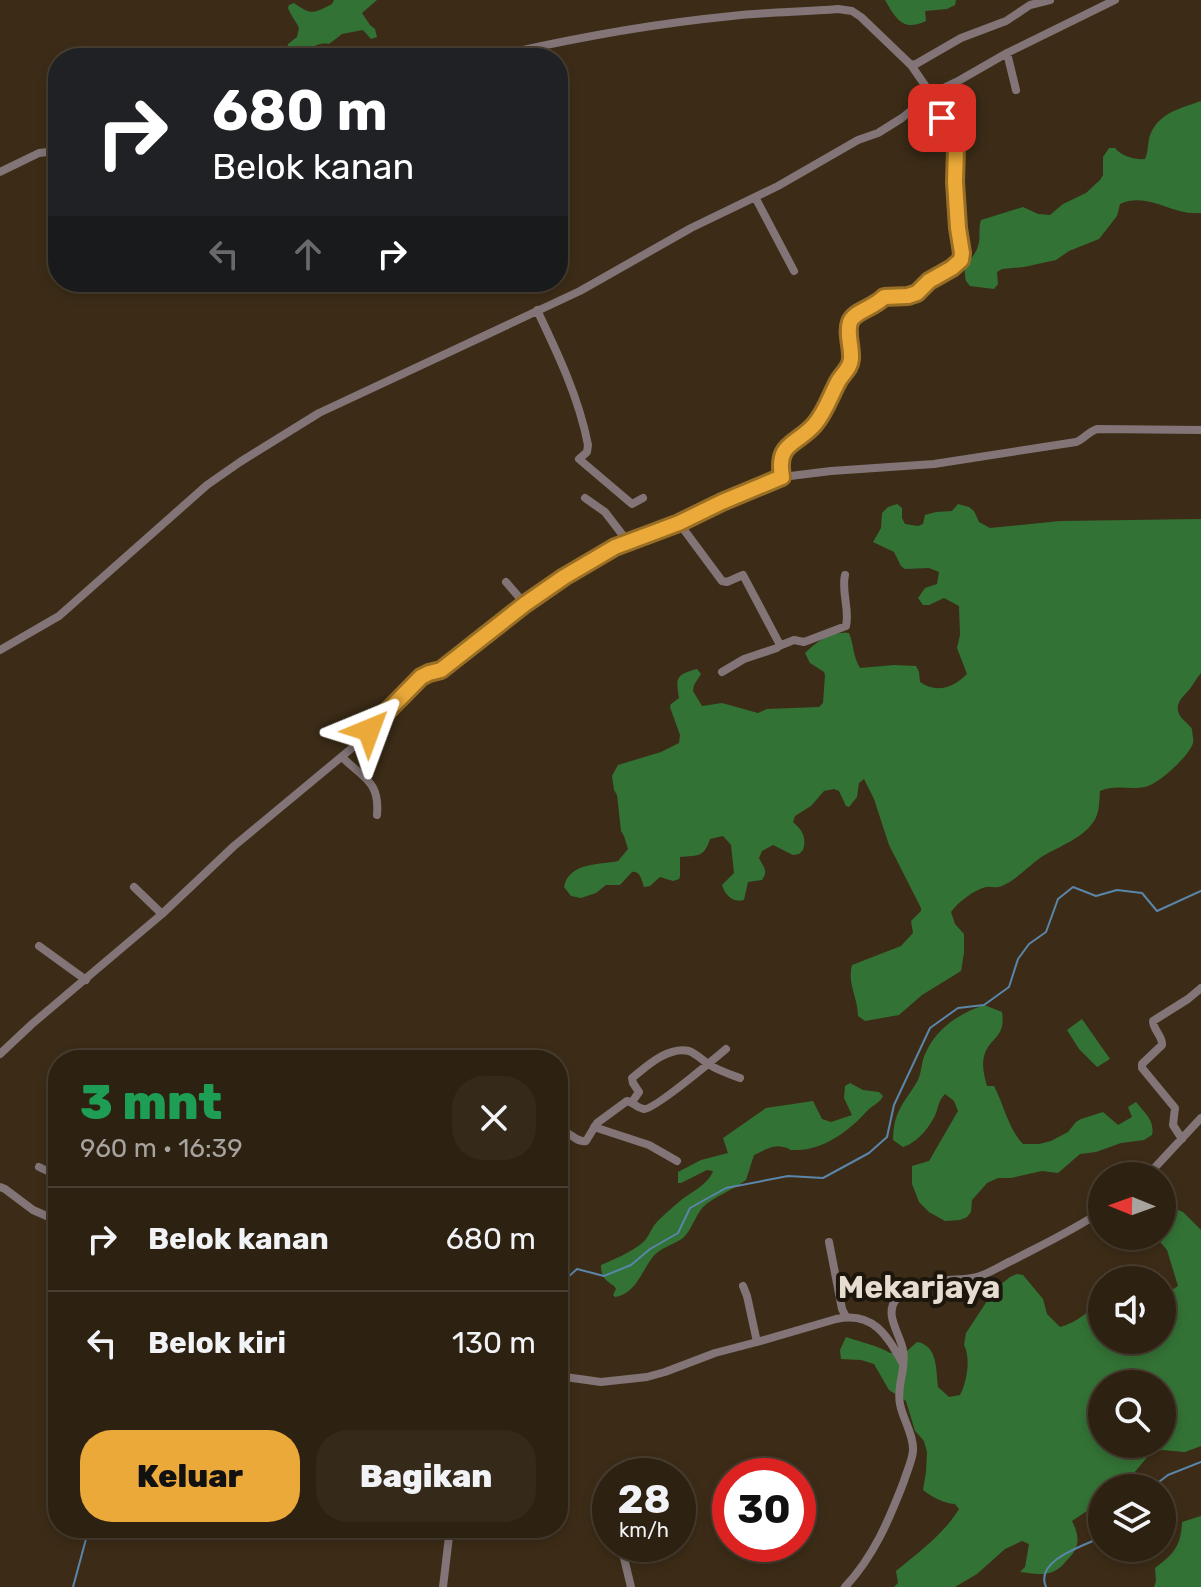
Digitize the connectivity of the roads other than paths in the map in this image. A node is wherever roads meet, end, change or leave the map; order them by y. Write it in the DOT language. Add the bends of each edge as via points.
graph roads {
  1 [pos="1050,0"];
  2 [pos="1115,0"];
  3 [pos="1029,2"];
  4 [pos="1093,5"];
  5 [pos="533,48"];
  6 [pos="1007,53"];
  7 [pos="911,65"];
  8 [pos="1016,90"];
  9 [pos="931,94"];
  10 [pos="48,152"];
  11 [pos="0,172"];
  12 [pos="755,197"];
  13 [pos="794,271"];
  14 [pos="537,310"];
  15 [pos="1201,430"];
  16 [pos="782,477"];
  17 [pos="585,498"];
  18 [pos="643,498"];
  19 [pos="679,523"];
  20 [pos="628,542"];
  21 [pos="845,575"];
  22 [pos="506,582"];
  23 [pos="525,604"];
  24 [pos="779,646"];
  25 [pos="0,650"];
  26 [pos="722,672"];
  27 [pos="342,757"];
  28 [pos="377,815"];
  29 [pos="134,887"];
  30 [pos="162,914"];
  31 [pos="39,946"];
  32 [pos="86,980"];
  33 [pos="1201,988"];
  34 [pos="726,1049"];
  35 [pos="0,1054"];
  36 [pos="708,1064"];
  37 [pos="740,1078"];
  38 [pos="632,1102"];
  39 [pos="1201,1118"];
  40 [pos="594,1127"];
  41 [pos="568,1134"];
  42 [pos="1182,1139"];
  43 [pos="677,1161"];
  44 [pos="1160,1162"];
  45 [pos="39,1167"];
  46 [pos="48,1171"];
  47 [pos="0,1187"];
  48 [pos="48,1217"];
  49 [pos="1088,1220"];
  50 [pos="829,1242"];
  51 [pos="743,1286"];
  52 [pos="846,1317"];
  53 [pos="757,1342"];
  54 [pos="904,1365"];
  55 [pos="568,1377"];
  56 [pos="449,1538"];
  57 [pos="625,1562"];
  58 [pos="443,1587"];
  59 [pos="631,1587"];
  60 [pos="845,1587"];
  1 -- 3 [label="street"];
  2 -- 4 [label="street"];
  3 -- 7 [label="street" via="1006,21"];
  4 -- 6 [label="street"];
  5 -- 7 [label="street" via="719,18 838,9 861,17"];
  6 -- 8 [label="street"];
  6 -- 9 [label="street"];
  7 -- 9 [label="street"];
  9 -- 12 [label="street" via="878,133"];
  9 -- 16 [label="street" via="955,140 961,260 917,293 884,297 851,319 848,369 817,422 783,452"];
  10 -- 11 [label="street"];
  12 -- 13 [label="street"];
  12 -- 14 [label="street"];
  14 -- 18 [label="street" via="582,419 588,445 579,459 628,502"];
  14 -- 25 [label="street" via="339,403 266,445 207,485 59,616"];
  15 -- 16 [label="street" via="1097,429 1076,442 981,458"];
  16 -- 19 [label="street"];
  17 -- 20 [label="street" via="605,512"];
  19 -- 20 [label="street"];
  19 -- 24 [label="street" via="722,581 743,575"];
  20 -- 23 [label="street"];
  21 -- 24 [label="street" via="846,626"];
  22 -- 23 [label="street"];
  23 -- 27 [label="street" via="450,665 421,677"];
  24 -- 26 [label="street"];
  27 -- 28 [label="street" via="374,786"];
  27 -- 30 [label="street"];
  29 -- 30 [label="street"];
  30 -- 32 [label="street"];
  31 -- 32 [label="street"];
  32 -- 35 [label="street"];
  33 -- 42 [label="street" via="1153,1021 1162,1045 1142,1066 1175,1108 1173,1125"];
  34 -- 36 [label="street"];
  36 -- 37 [label="street"];
  36 -- 38 [label="street" via="648,1109"];
  36 -- 38 [label="street" via="685,1051 663,1055 632,1078 639,1092"];
  38 -- 40 [label="street"];
  39 -- 42 [label="street"];
  40 -- 41 [label="street" via="584,1141"];
  40 -- 43 [label="street" via="649,1145"];
  42 -- 44 [label="street"];
  45 -- 46 [label="street"];
  47 -- 48 [label="street"];
  49 -- 54 [label="street" via="985,1275 936,1279 898,1296 892,1316"];
  50 -- 52 [label="street"];
  51 -- 53 [label="street"];
  52 -- 53 [label="street"];
  52 -- 54 [label="street" via="871,1322"];
  53 -- 55 [label="street" via="647,1377 601,1382"];
  54 -- 60 [label="street" via="899,1400 913,1450 909,1466 880,1539"];
  56 -- 58 [label="street"];
  57 -- 59 [label="street"];
}
